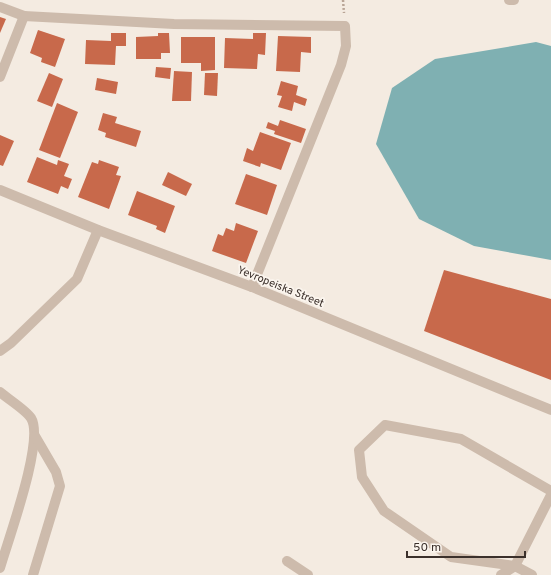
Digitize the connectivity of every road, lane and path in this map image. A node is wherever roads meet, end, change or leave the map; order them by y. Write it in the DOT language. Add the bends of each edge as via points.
graph roads {
  1 [pos="509,0"];
  2 [pos="514,0"];
  3 [pos="0,6"];
  4 [pos="24,16"];
  5 [pos="0,77"];
  6 [pos="0,190"];
  7 [pos="98,230"];
  8 [pos="252,287"];
  9 [pos="0,340"];
  10 [pos="11,343"];
  11 [pos="0,351"];
  12 [pos="0,394"];
  13 [pos="551,410"];
  14 [pos="35,436"];
  15 [pos="551,491"];
  16 [pos="551,495"];
  17 [pos="287,561"];
  18 [pos="515,566"];
  19 [pos="0,568"];
  20 [pos="33,575"];
  21 [pos="308,575"];
  22 [pos="500,575"];
  23 [pos="532,575"];
  1 -- 2 [label="street"];
  3 -- 4 [label="street"];
  4 -- 5 [label="street"];
  4 -- 8 [label="street" via="174,24 345,26 346,46 341,65"];
  6 -- 7 [label="street, Yevropeiska Street"];
  7 -- 8 [label="street, Yevropeiska Street"];
  7 -- 10 [label="street" via="77,279"];
  8 -- 13 [label="street, Yevropeiska Street"];
  9 -- 10 [label="street"];
  10 -- 11 [label="street"];
  12 -- 14 [label="street" via="31,418"];
  14 -- 19 [label="street" via="29,472"];
  14 -- 20 [label="street" via="56,472 60,486"];
  15 -- 18 [label="street" via="462,439 385,425 359,450 362,477 384,511 451,557"];
  16 -- 18 [label="street"];
  17 -- 21 [label="street"];
  18 -- 22 [label="street"];
  18 -- 23 [label="street"];
}
